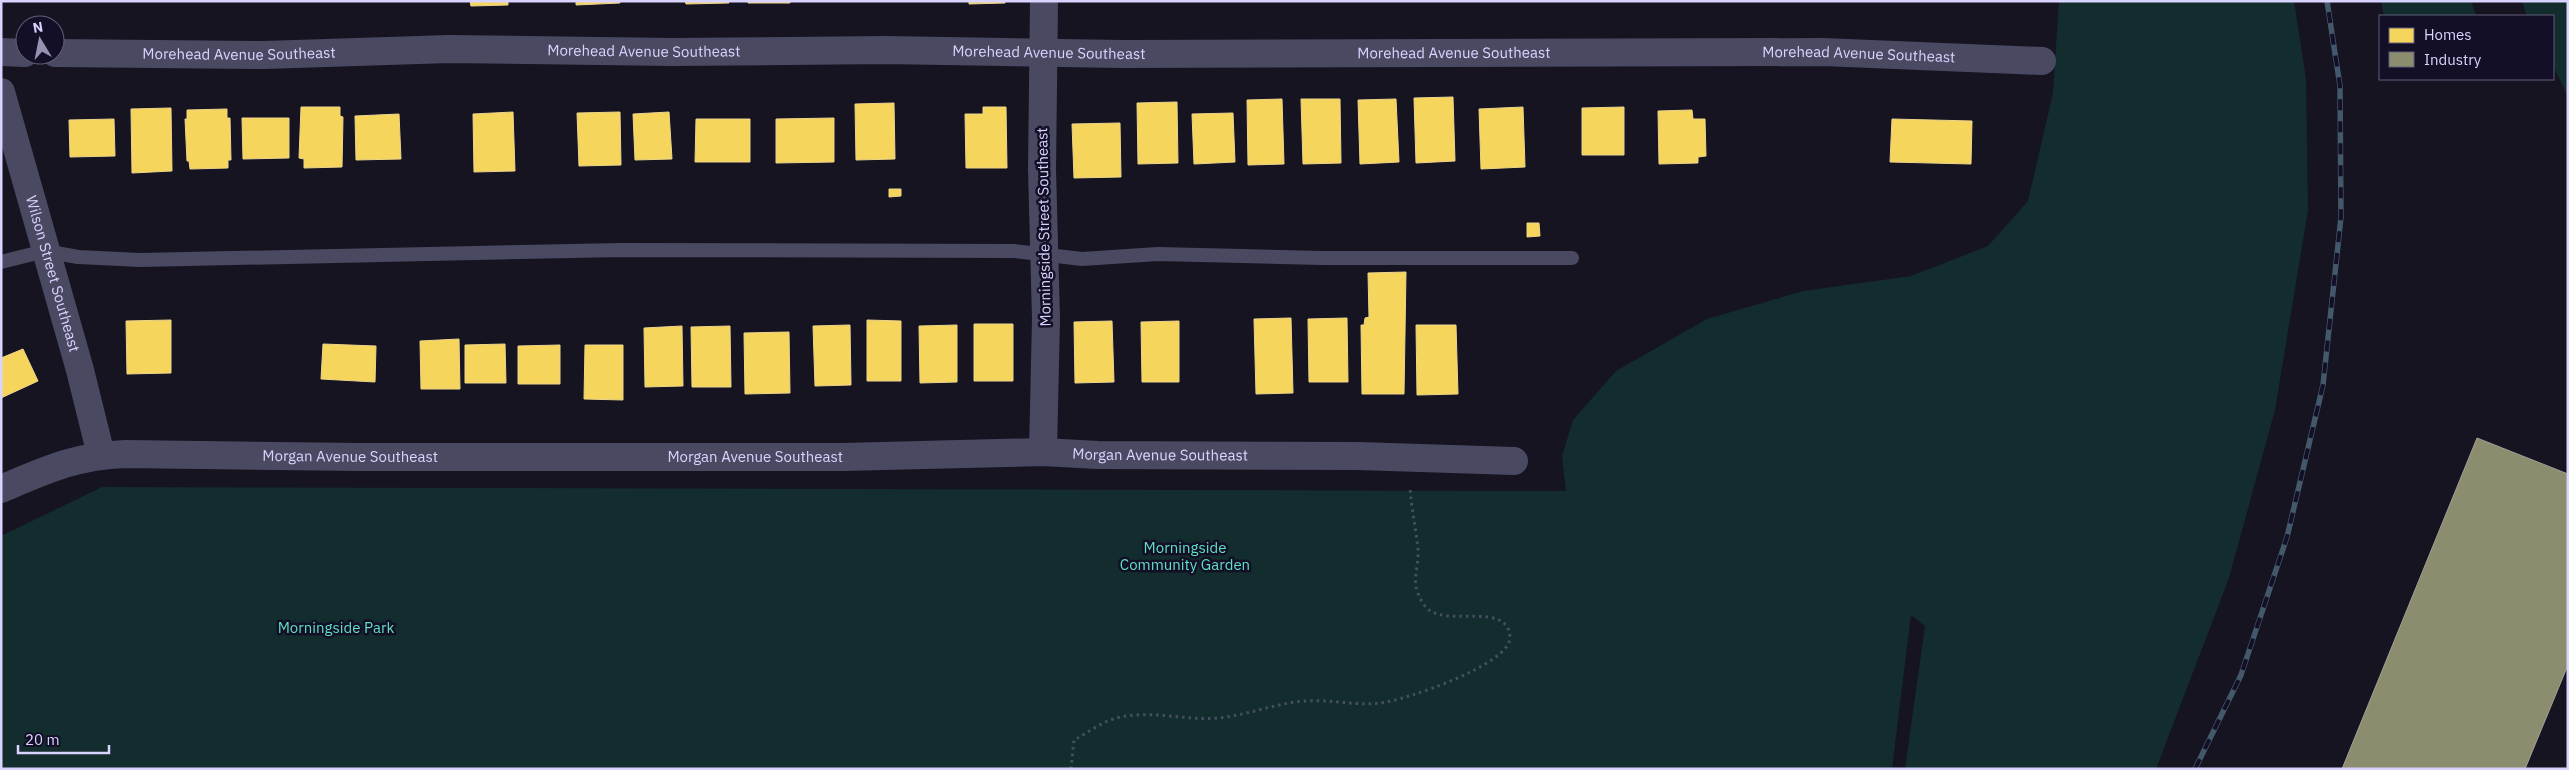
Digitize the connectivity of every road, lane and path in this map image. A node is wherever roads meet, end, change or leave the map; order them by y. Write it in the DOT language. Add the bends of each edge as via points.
graph roads {
  1 [pos="1044,1"];
  2 [pos="1,52"];
  3 [pos="1044,52"];
  4 [pos="15,53"];
  5 [pos="65,53"];
  6 [pos="2042,61"];
  7 [pos="1,92"];
  8 [pos="46,251"];
  9 [pos="1044,254"];
  10 [pos="1572,258"];
  11 [pos="1,262"];
  12 [pos="1043,452"];
  13 [pos="101,455"];
  14 [pos="1409,458"];
  15 [pos="1514,461"];
  16 [pos="1,489"];
  17 [pos="1071,769"];
  1 -- 3 [label="street, Morningside Street Southeast"];
  2 -- 4 [label="street"];
  3 -- 5 [label="street, Morehead Avenue Southeast" via="449,49 264,55"];
  3 -- 6 [label="street, Morehead Avenue Southeast" via="1824,52"];
  3 -- 9 [label="street, Morningside Street Southeast"];
  7 -- 8 [label="street, Wilson Street Southeast"];
  8 -- 9 [label="lane" via="78,257 140,260 621,250 1004,251"];
  8 -- 11 [label="lane"];
  8 -- 13 [label="street, Wilson Street Southeast"];
  9 -- 10 [label="lane" via="1082,259 1158,254"];
  9 -- 12 [label="street, Morningside Street Southeast"];
  12 -- 13 [label="street, Morgan Avenue Southeast" via="822,457"];
  12 -- 14 [label="street, Morgan Avenue Southeast"];
  13 -- 16 [label="street, Morgan Avenue Southeast" via="62,463"];
  14 -- 15 [label="street, Morgan Avenue Southeast"];
  14 -- 17 [label="path" via="1411,512 1418,550 1416,586 1420,599 1429,610 1442,614 1501,619 1508,626 1510,640 1504,652 1490,662 1403,700 1359,704 1304,701 1219,718 1121,717 1103,723 1074,740"];
}
